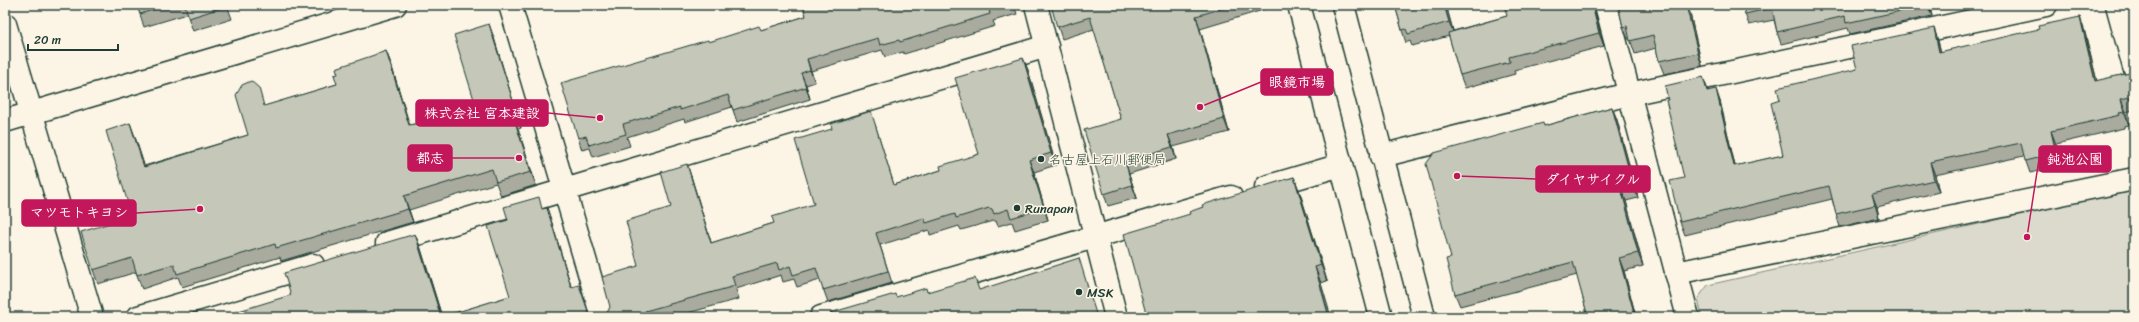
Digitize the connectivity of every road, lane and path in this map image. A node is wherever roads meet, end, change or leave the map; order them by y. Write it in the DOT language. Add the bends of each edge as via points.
graph roads {
  1 [pos="394,5"];
  2 [pos="510,5"];
  3 [pos="1036,5"];
  4 [pos="1299,5"];
  5 [pos="1343,5"];
  6 [pos="1606,5"];
  7 [pos="2046,5"];
  8 [pos="2117,5"];
  9 [pos="5,24"];
  10 [pos="1047,46"];
  11 [pos="2134,67"];
  12 [pos="1629,94"];
  13 [pos="32,113"];
  14 [pos="5,121"];
  15 [pos="1381,156"];
  16 [pos="1341,165"];
  17 [pos="2134,179"];
  18 [pos="565,190"];
  19 [pos="1096,236"];
  20 [pos="366,249"];
  21 [pos="336,258"];
  22 [pos="1676,273"];
  23 [pos="92,317"];
  24 [pos="138,317"];
  25 [pos="602,317"];
  26 [pos="821,317"];
  27 [pos="1116,317"];
  28 [pos="1381,317"];
  29 [pos="1424,317"];
  30 [pos="1688,317"];
  1 -- 13 [label="street"];
  2 -- 18 [label="street"];
  3 -- 10 [label="street"];
  4 -- 16 [label="street"];
  5 -- 15 [label="street"];
  6 -- 12 [label="street"];
  7 -- 12 [label="street"];
  8 -- 11 [label="street"];
  9 -- 13 [label="street"];
  10 -- 18 [label="street"];
  10 -- 19 [label="street"];
  12 -- 15 [label="street"];
  12 -- 22 [label="street"];
  13 -- 14 [label="street"];
  13 -- 23 [label="street"];
  15 -- 29 [label="street"];
  16 -- 19 [label="street"];
  16 -- 28 [label="street"];
  17 -- 22 [label="street"];
  18 -- 20 [label="street"];
  18 -- 25 [label="street"];
  19 -- 26 [label="street"];
  19 -- 27 [label="street"];
  21 -- 24 [label="street"];
  22 -- 30 [label="street"];
}
